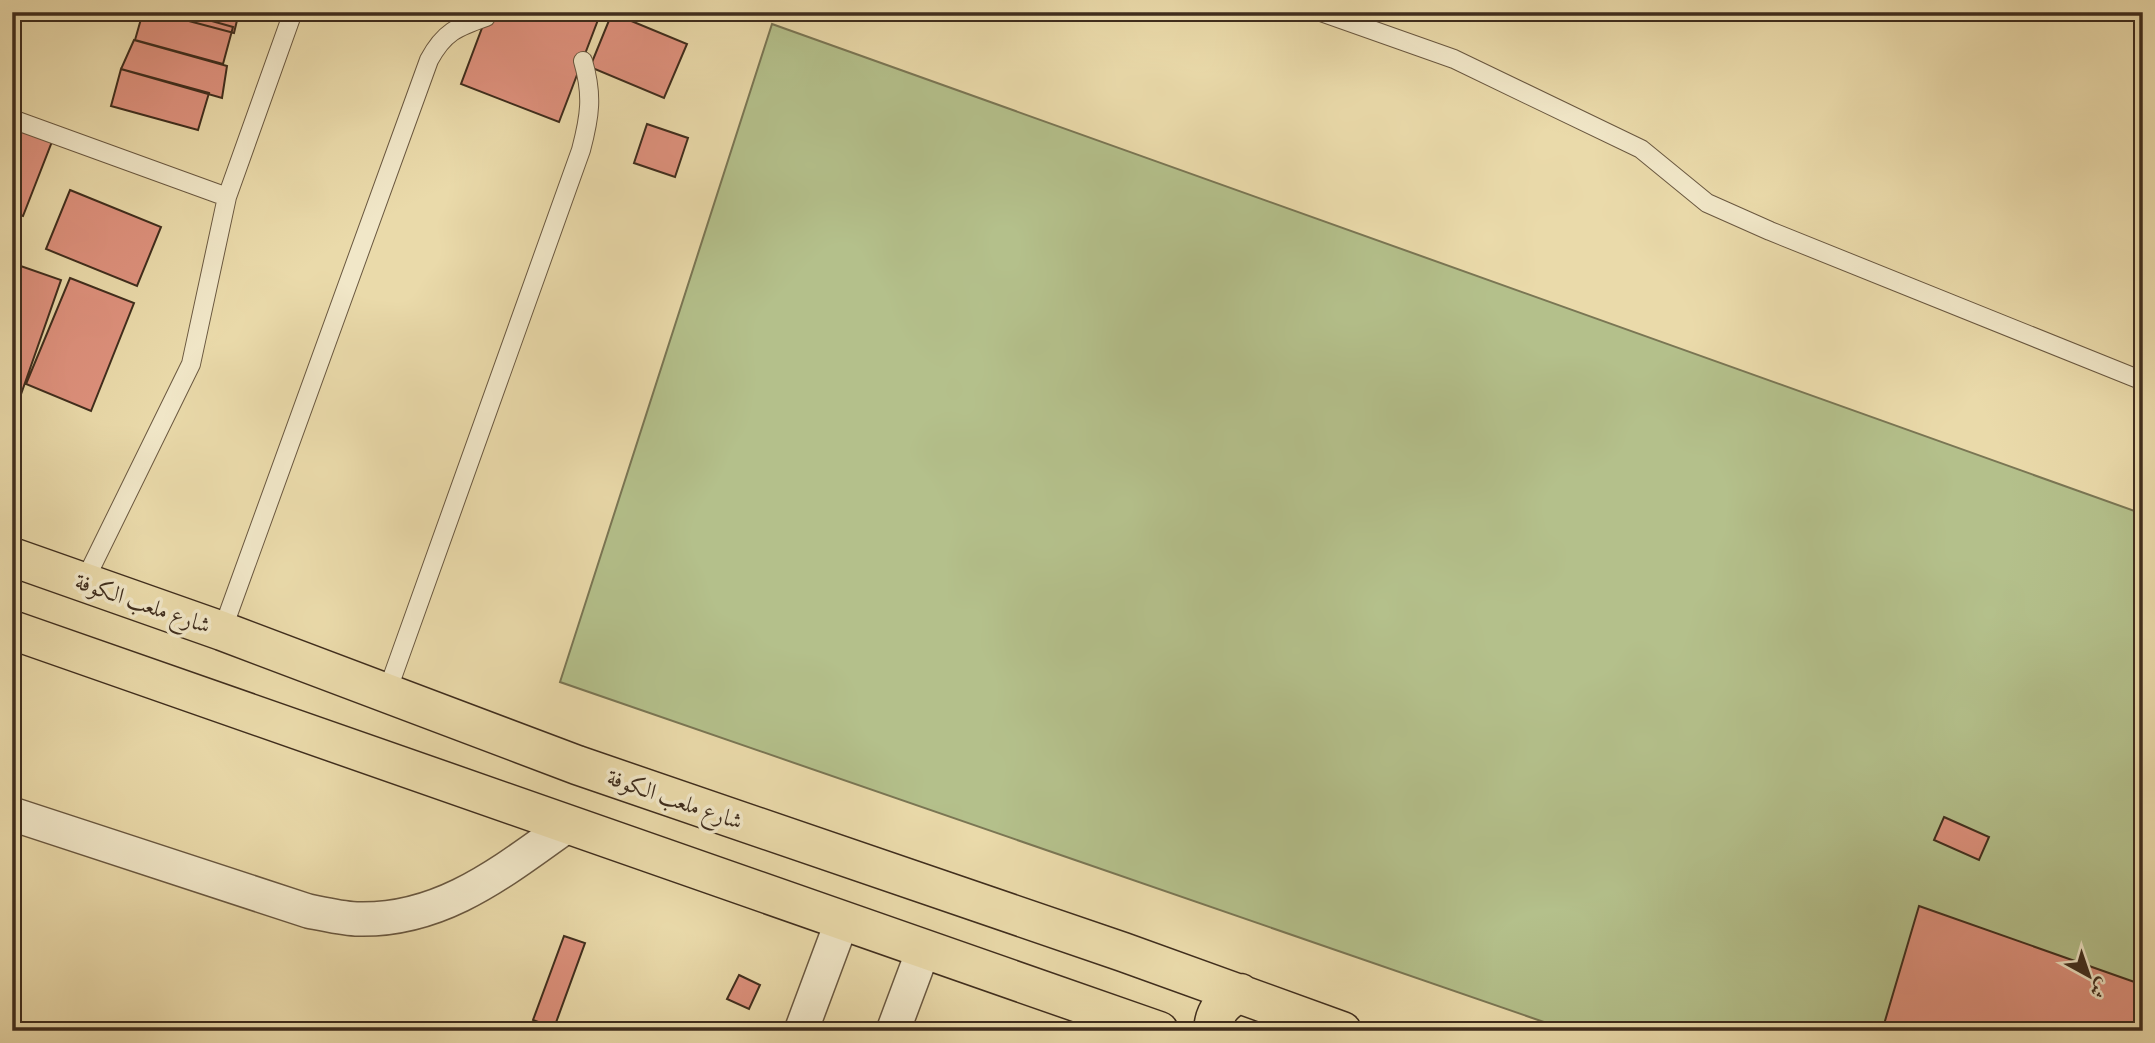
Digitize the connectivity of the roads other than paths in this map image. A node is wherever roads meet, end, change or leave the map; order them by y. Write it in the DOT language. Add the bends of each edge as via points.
graph roads {
  1 [pos="293,12"];
  2 [pos="1321,12"];
  3 [pos="486,18"];
  4 [pos="583,61"];
  5 [pos="12,118"];
  6 [pos="227,197"];
  7 [pos="2143,381"];
  8 [pos="12,557"];
  9 [pos="84,582"];
  10 [pos="12,630"];
  11 [pos="222,631"];
  12 [pos="387,692"];
  13 [pos="12,814"];
  14 [pos="568,825"];
  15 [pos="842,921"];
  16 [pos="924,948"];
  17 [pos="1123,952"];
  18 [pos="1240,993"];
  19 [pos="1104,1012"];
  20 [pos="801,1031"];
  21 [pos="894,1031"];
  22 [pos="1159,1031"];
  23 [pos="1213,1031"];
  24 [pos="1342,1031"];
  1 -- 6 [label="lane"];
  2 -- 7 [label="lane" via="1454,59 1641,149 1707,203 1732,215"];
  3 -- 11 [label="lane" via="443,37 429,60"];
  4 -- 12 [label="lane" via="591,108 581,150"];
  5 -- 6 [label="lane"];
  6 -- 9 [label="lane" via="191,364"];
  8 -- 9 [label="main road, شارع ملعب الكوفة"];
  9 -- 11 [label="main road, شارع ملعب الكوفة"];
  10 -- 14 [label="main road"];
  11 -- 12 [label="main road, شارع ملعب الكوفة"];
  12 -- 17 [label="main road, شارع ملعب الكوفة" via="577,765"];
  13 -- 14 [label="street" via="308,911 355,919 403,916 450,902 492,879"];
  14 -- 15 [label="main road"];
  15 -- 16 [label="main road"];
  15 -- 20 [label="street"];
  16 -- 19 [label="main road"];
  16 -- 21 [label="street"];
  17 -- 18 [label="main road, شارع ملعب الكوفة"];
  17 -- 19 [label="main road" via="1132,975 1130,988 1124,999"];
  18 -- 23 [label="main road" via="1220,1007"];
  18 -- 24 [label="main road, شارع ملعب الكوفة"];
  19 -- 22 [label="main road"];
}
